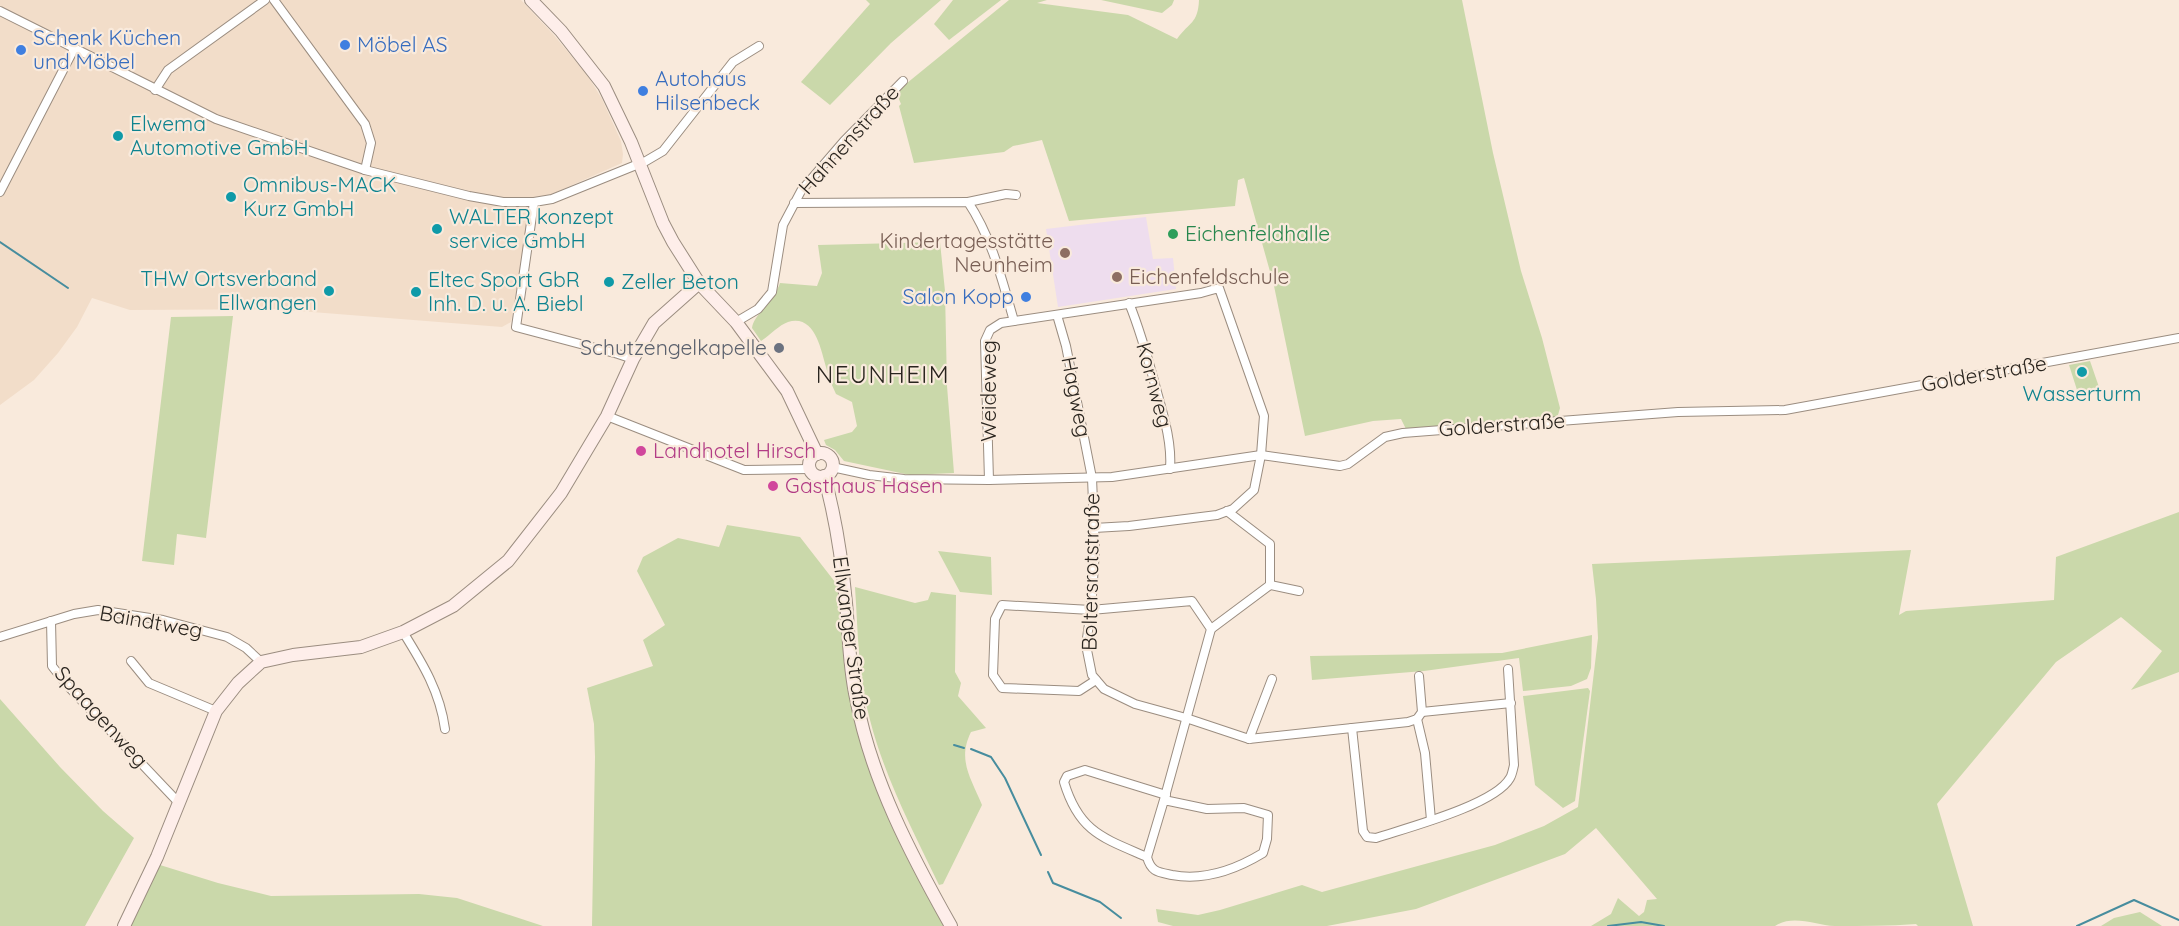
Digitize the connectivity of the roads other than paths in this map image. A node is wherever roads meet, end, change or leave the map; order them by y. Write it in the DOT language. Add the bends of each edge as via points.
graph roads {
  1 [pos="265,0"];
  2 [pos="274,0"];
  3 [pos="531,0"];
  4 [pos="0,11"];
  5 [pos="759,46"];
  6 [pos="74,50"];
  7 [pos="903,81"];
  8 [pos="155,90"];
  9 [pos="639,163"];
  10 [pos="365,171"];
  11 [pos="0,192"];
  12 [pos="1016,195"];
  13 [pos="534,202"];
  14 [pos="968,202"];
  15 [pos="794,203"];
  16 [pos="699,283"];
  17 [pos="1129,303"];
  18 [pos="1058,315"];
  19 [pos="1014,321"];
  20 [pos="736,322"];
  21 [pos="2179,338"];
  22 [pos="633,359"];
  23 [pos="607,416"];
  24 [pos="817,454"];
  25 [pos="1261,454"];
  26 [pos="809,469"];
  27 [pos="1170,469"];
  28 [pos="828,472"];
  29 [pos="1092,478"];
  30 [pos="989,480"];
  31 [pos="1227,511"];
  32 [pos="1094,528"];
  33 [pos="1270,585"];
  34 [pos="1299,591"];
  35 [pos="1091,610"];
  36 [pos="51,621"];
  37 [pos="1211,629"];
  38 [pos="403,632"];
  39 [pos="0,637"];
  40 [pos="131,661"];
  41 [pos="261,662"];
  42 [pos="1508,669"];
  43 [pos="1419,676"];
  44 [pos="1272,679"];
  45 [pos="1096,680"];
  46 [pos="1511,703"];
  47 [pos="216,711"];
  48 [pos="1420,715"];
  49 [pos="1186,718"];
  50 [pos="1352,728"];
  51 [pos="445,729"];
  52 [pos="1249,739"];
  53 [pos="1165,797"];
  54 [pos="178,802"];
  55 [pos="1431,820"];
  56 [pos="1147,857"];
  57 [pos="124,926"];
  58 [pos="951,926"];
  1 -- 8 [label="street" via="168,70"];
  2 -- 10 [label="street" via="365,124 371,143"];
  3 -- 9 [label="street" via="604,86"];
  4 -- 6 [label="street"];
  5 -- 9 [label="street" via="733,62 663,151"];
  6 -- 8 [label="street"];
  6 -- 11 [label="street"];
  7 -- 15 [label="street, Hahnenstraße" via="844,141"];
  8 -- 10 [label="street" via="216,119"];
  9 -- 13 [label="street" via="552,199"];
  9 -- 16 [label="street" via="663,223"];
  10 -- 13 [label="street" via="469,196"];
  12 -- 14 [label="street"];
  13 -- 22 [label="street" via="516,327"];
  14 -- 15 [label="street"];
  14 -- 19 [label="street" via="992,247"];
  15 -- 20 [label="street, Hahnenstraße" via="783,225 772,292 758,309"];
  16 -- 20 [label="street"];
  16 -- 22 [label="street" via="654,323"];
  17 -- 18 [label="street, Weideweg"];
  17 -- 25 [label="street, Weideweg" via="1219,288 1264,416"];
  17 -- 27 [label="street, Kornweg" via="1166,426"];
  18 -- 19 [label="street, Weideweg"];
  18 -- 29 [label="street, Hagweg"];
  19 -- 30 [label="street, Weideweg" via="1000,323 990,330 985,341"];
  20 -- 24 [label="street" via="787,391"];
  21 -- 25 [label="street, Golderstraße" via="1785,410 1678,411 1403,433 1385,437 1340,466"];
  22 -- 23 [label="street"];
  23 -- 26 [label="street" via="744,470"];
  23 -- 38 [label="street" via="561,493 508,561 453,606"];
  24 -- 26 [label="street" via="810,460"];
  24 -- 28 [label="street" via="826,455 832,462"];
  25 -- 27 [label="street, Golderstraße"];
  25 -- 31 [label="street" via="1254,490"];
  26 -- 28 [label="street" via="815,476"];
  27 -- 29 [label="street, Golderstraße"];
  28 -- 30 [label="street, Golderstraße" via="904,479"];
  28 -- 58 [label="street, Ellwanger Straße" via="853,679 864,734 885,793"];
  29 -- 30 [label="street, Golderstraße"];
  29 -- 32 [label="street, Boltersrotstraße"];
  31 -- 32 [label="street"];
  31 -- 33 [label="street" via="1270,544"];
  32 -- 35 [label="street, Boltersrotstraße"];
  33 -- 34 [label="street"];
  33 -- 37 [label="street"];
  35 -- 37 [label="street" via="1192,601"];
  35 -- 45 [label="street, Boltersrotstraße" via="1086,645"];
  35 -- 45 [label="street" via="1002,605 995,620 993,675 1002,688 1079,691"];
  36 -- 39 [label="street, Baindtweg"];
  36 -- 41 [label="street, Baindtweg" via="98,610 163,620 227,637"];
  36 -- 54 [label="street, Spaagenweg" via="52,666"];
  37 -- 49 [label="street"];
  38 -- 41 [label="street" via="361,647"];
  38 -- 51 [label="street" via="442,706"];
  40 -- 47 [label="street" via="149,683"];
  41 -- 47 [label="street"];
  42 -- 46 [label="street"];
  43 -- 48 [label="street"];
  44 -- 52 [label="street"];
  45 -- 49 [label="street, Boltersrotstraße" via="1104,689 1135,704"];
  46 -- 48 [label="street, Boltersrotstraße"];
  46 -- 55 [label="street" via="1514,765 1510,779 1479,801"];
  47 -- 54 [label="street"];
  48 -- 50 [label="street, Boltersrotstraße" via="1408,722"];
  48 -- 55 [label="street"];
  49 -- 52 [label="street, Boltersrotstraße"];
  49 -- 53 [label="street"];
  50 -- 52 [label="street, Boltersrotstraße"];
  50 -- 55 [label="street" via="1363,831 1367,837 1376,838"];
  53 -- 56 [label="street"];
  53 -- 56 [label="street" via="1085,770 1067,776 1064,782 1082,822 1099,835"];
  53 -- 56 [label="street" via="1206,809 1245,807 1268,815 1263,853 1207,877 1188,878 1156,871 1149,866"];
  54 -- 57 [label="street"];
}
